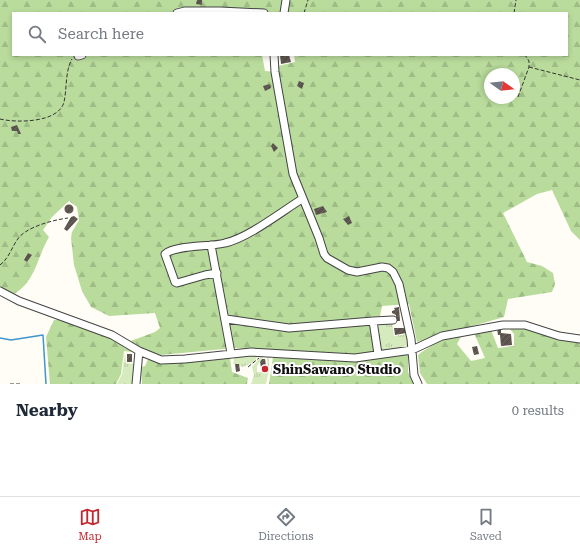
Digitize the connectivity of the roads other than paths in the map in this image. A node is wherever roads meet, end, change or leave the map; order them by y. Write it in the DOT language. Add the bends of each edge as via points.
graph roads {
  1 [pos="286,0"];
  2 [pos="181,12"];
  3 [pos="220,12"];
  4 [pos="284,12"];
  5 [pos="274,56"];
  6 [pos="302,199"];
  7 [pos="211,245"];
  8 [pos="217,273"];
  9 [pos="0,291"];
  10 [pos="226,319"];
  11 [pos="393,320"];
  12 [pos="373,321"];
  13 [pos="580,339"];
  14 [pos="412,350"];
  15 [pos="138,351"];
  16 [pos="232,353"];
  17 [pos="378,354"];
  18 [pos="136,384"];
  19 [pos="418,384"];
  1 -- 4 [label="street"];
  2 -- 3 [label="street"];
  5 -- 6 [label="street" via="288,151"];
  6 -- 7 [label="street" via="241,236 225,243"];
  6 -- 14 [label="street" via="327,258 357,272 382,267 393,272 399,284"];
  7 -- 8 [label="street"];
  7 -- 8 [label="street" via="165,254 177,283"];
  8 -- 10 [label="street"];
  9 -- 15 [label="street" via="19,301 112,335"];
  10 -- 12 [label="street" via="289,328"];
  10 -- 16 [label="street"];
  11 -- 12 [label="street"];
  12 -- 17 [label="street"];
  13 -- 14 [label="street" via="560,336 525,325 503,325 442,336"];
  14 -- 17 [label="street"];
  14 -- 19 [label="street" via="414,375"];
  15 -- 16 [label="street" via="162,360"];
  15 -- 18 [label="street"];
  16 -- 17 [label="street" via="263,352 344,359"];
}
